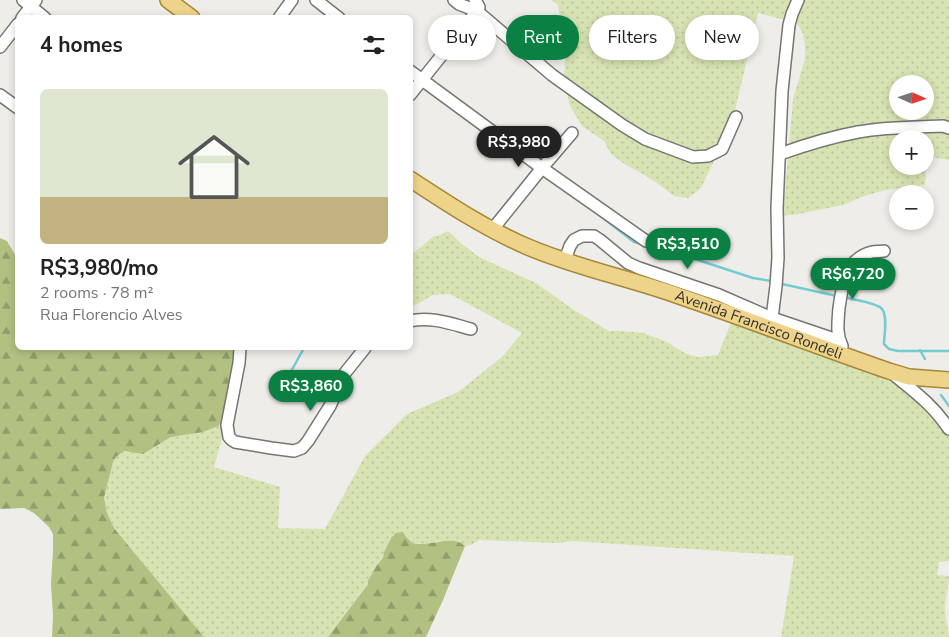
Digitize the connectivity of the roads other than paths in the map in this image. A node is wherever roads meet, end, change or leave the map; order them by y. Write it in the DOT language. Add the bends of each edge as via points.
graph roads {
  1 [pos="168,0"];
  2 [pos="292,0"];
  3 [pos="316,0"];
  4 [pos="454,0"];
  5 [pos="798,0"];
  6 [pos="30,2"];
  7 [pos="477,6"];
  8 [pos="24,15"];
  9 [pos="42,15"];
  10 [pos="188,15"];
  11 [pos="281,15"];
  12 [pos="335,15"];
  13 [pos="15,28"];
  14 [pos="0,47"];
  15 [pos="413,73"];
  16 [pos="422,80"];
  17 [pos="413,91"];
  18 [pos="0,95"];
  19 [pos="15,106"];
  20 [pos="736,117"];
  21 [pos="947,125"];
  22 [pos="572,133"];
  23 [pos="780,154"];
  24 [pos="542,168"];
  25 [pos="413,181"];
  26 [pos="492,230"];
  27 [pos="646,241"];
  28 [pos="884,251"];
  29 [pos="565,260"];
  30 [pos="772,318"];
  31 [pos="413,320"];
  32 [pos="471,329"];
  33 [pos="840,341"];
  34 [pos="240,350"];
  35 [pos="364,350"];
  36 [pos="848,357"];
  37 [pos="889,371"];
  38 [pos="949,380"];
  39 [pos="949,429"];
  1 -- 10 [label="main road"];
  2 -- 11 [label="street"];
  3 -- 12 [label="street"];
  4 -- 7 [label="street" via="459,4"];
  5 -- 23 [label="street" via="789,26"];
  6 -- 8 [label="street"];
  6 -- 9 [label="street"];
  7 -- 16 [label="street"];
  7 -- 20 [label="street" via="552,75 645,140 693,157 708,156 722,149"];
  13 -- 14 [label="street"];
  15 -- 16 [label="street"];
  16 -- 17 [label="street"];
  16 -- 24 [label="street"];
  18 -- 19 [label="street"];
  21 -- 23 [label="street" via="859,132"];
  22 -- 24 [label="street"];
  23 -- 30 [label="street" via="778,258"];
  24 -- 26 [label="street"];
  24 -- 27 [label="street"];
  25 -- 26 [label="main road, Avenida Francisco Rondeli"];
  26 -- 29 [label="main road, Avenida Francisco Rondeli" via="529,248"];
  28 -- 33 [label="street" via="861,257 848,271 841,293"];
  29 -- 30 [label="street" via="574,240 594,236 628,263 719,295"];
  29 -- 36 [label="main road, Avenida Francisco Rondeli" via="678,295"];
  30 -- 33 [label="street"];
  31 -- 32 [label="street" via="445,322"];
  33 -- 36 [label="street"];
  34 -- 35 [label="street" via="227,425 232,440 294,451 308,441 330,406 345,373"];
  36 -- 37 [label="main road, Avenida Francisco Rondeli"];
  37 -- 38 [label="main road, Avenida Francisco Rondeli" via="909,377"];
  37 -- 39 [label="street" via="923,398"];
}
